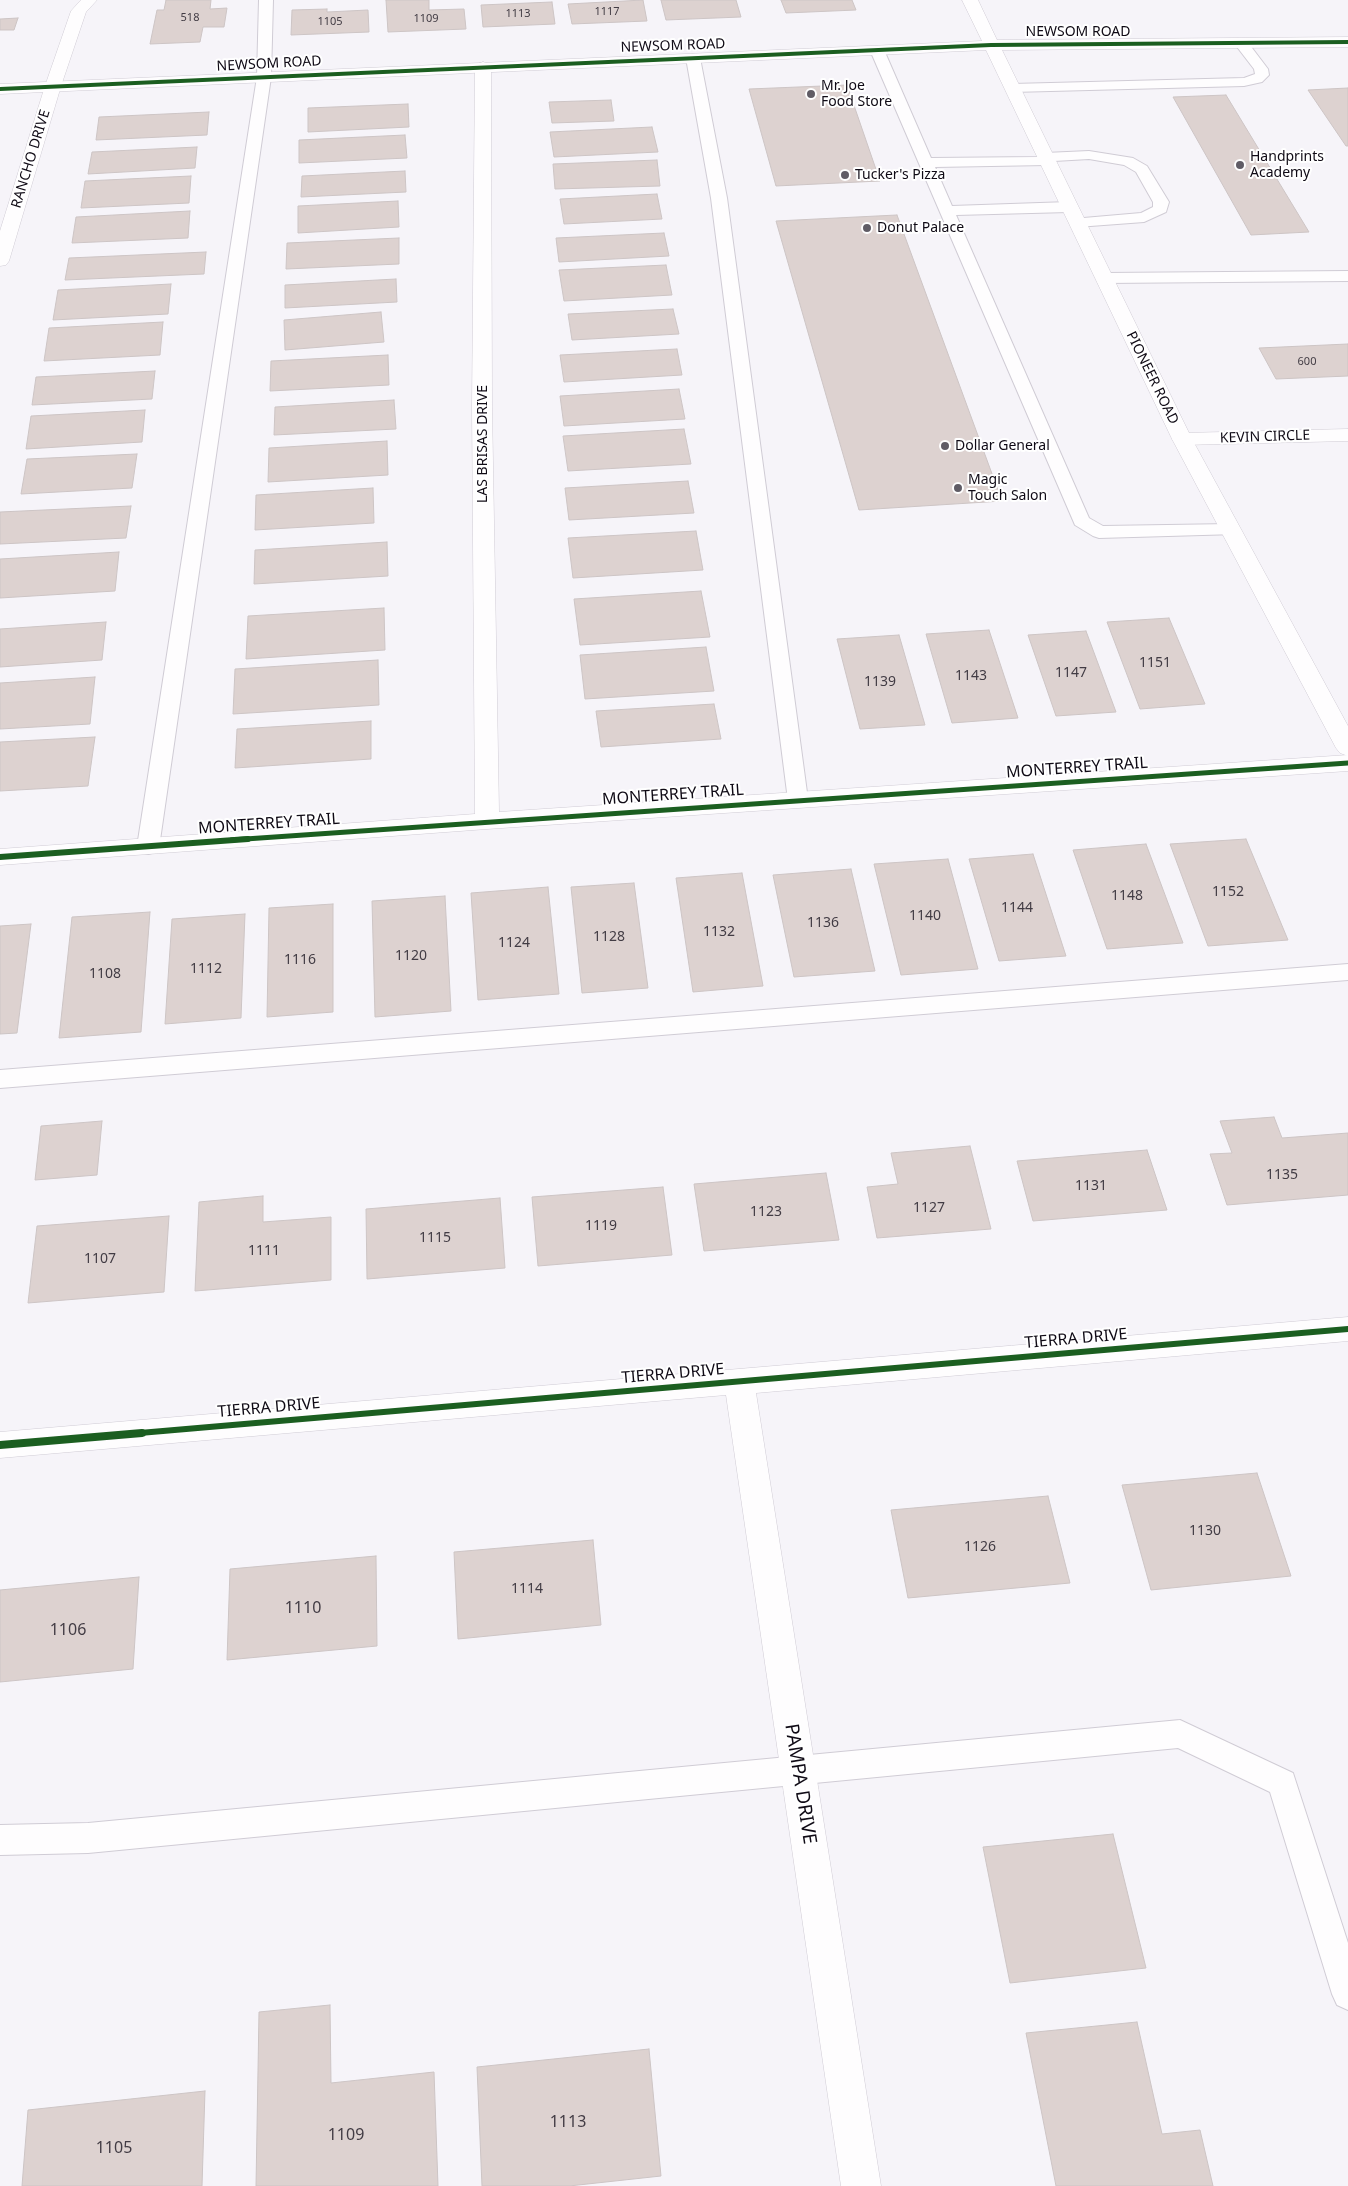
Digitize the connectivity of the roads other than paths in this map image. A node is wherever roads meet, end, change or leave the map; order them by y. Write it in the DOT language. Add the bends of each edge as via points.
graph roads {
  1 [pos="89,0"];
  2 [pos="266,0"];
  3 [pos="970,0"];
  4 [pos="1348,42"];
  5 [pos="1241,43"];
  6 [pos="991,45"];
  7 [pos="877,50"];
  8 [pos="693,58"];
  9 [pos="483,67"];
  10 [pos="264,77"];
  11 [pos="53,86"];
  12 [pos="1012,88"];
  13 [pos="0,89"];
  14 [pos="1046,159"];
  15 [pos="927,163"];
  16 [pos="947,211"];
  17 [pos="1073,214"];
  18 [pos="0,261"];
  19 [pos="1348,276"];
  20 [pos="1104,278"];
  21 [pos="1348,435"];
  22 [pos="1182,439"];
  23 [pos="1230,530"];
  24 [pos="1348,748"];
  25 [pos="1348,763"];
  26 [pos="798,800"];
  27 [pos="487,821"];
  28 [pos="148,847"];
  29 [pos="0,857"];
  30 [pos="1348,972"];
  31 [pos="0,1079"];
  32 [pos="1348,1329"];
  33 [pos="738,1382"];
  34 [pos="0,1445"];
  35 [pos="798,1771"];
  36 [pos="0,1840"];
  37 [pos="1348,1994"];
  38 [pos="861,2186"];
  1 -- 11 [label="street, RANCHO DRIVE" via="79,11"];
  2 -- 10 [label="lane"];
  3 -- 6 [label="street, PIONEER ROAD"];
  4 -- 5 [label="street, NEWSOM ROAD"];
  5 -- 6 [label="street, NEWSOM ROAD"];
  5 -- 12 [label="lane" via="1260,69 1262,75 1257,79 1244,82"];
  6 -- 7 [label="street, NEWSOM ROAD"];
  6 -- 12 [label="street, PIONEER ROAD"];
  7 -- 8 [label="street, NEWSOM ROAD"];
  7 -- 15 [label="lane"];
  8 -- 9 [label="street, NEWSOM ROAD"];
  8 -- 26 [label="lane" via="719,198"];
  9 -- 10 [label="street, NEWSOM ROAD"];
  9 -- 27 [label="street, LAS BRISAS DRIVE" via="482,406"];
  10 -- 11 [label="street, NEWSOM ROAD"];
  10 -- 28 [label="lane"];
  11 -- 13 [label="street, NEWSOM ROAD"];
  11 -- 18 [label="street, RANCHO DRIVE"];
  12 -- 14 [label="street, PIONEER ROAD"];
  14 -- 15 [label="lane"];
  14 -- 17 [label="street, PIONEER ROAD"];
  14 -- 17 [label="lane" via="1089,155 1128,161 1142,168 1161,209 1144,217"];
  15 -- 16 [label="lane"];
  16 -- 17 [label="lane"];
  16 -- 23 [label="lane" via="1081,521 1099,532"];
  17 -- 20 [label="street, PIONEER ROAD"];
  19 -- 20 [label="lane"];
  20 -- 22 [label="street, PIONEER ROAD"];
  21 -- 22 [label="street, KEVIN CIRCLE"];
  22 -- 23 [label="street, PIONEER ROAD"];
  23 -- 24 [label="street, PIONEER ROAD"];
  25 -- 26 [label="street, MONTERREY TRAIL"];
  26 -- 27 [label="street, MONTERREY TRAIL"];
  27 -- 28 [label="street, MONTERREY TRAIL"];
  28 -- 29 [label="street, MONTERREY TRAIL"];
  30 -- 31 [label="lane"];
  32 -- 33 [label="street, TIERRA DRIVE"];
  33 -- 34 [label="street, TIERRA DRIVE"];
  33 -- 35 [label="street, PAMPA DRIVE"];
  35 -- 36 [label="lane" via="88,1838"];
  35 -- 37 [label="lane" via="1180,1734 1282,1782"];
  35 -- 38 [label="street, PAMPA DRIVE"];
}
